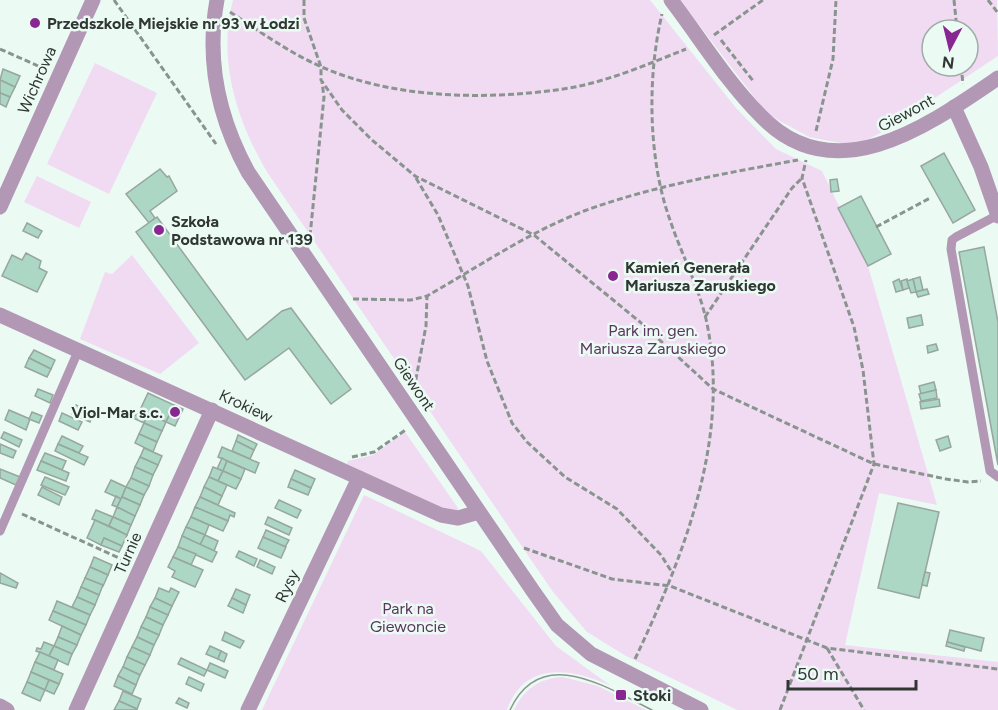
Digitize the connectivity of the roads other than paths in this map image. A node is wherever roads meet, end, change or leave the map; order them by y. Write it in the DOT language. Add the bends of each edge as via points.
graph roads {
  1 [pos="93,0"];
  2 [pos="217,2"];
  3 [pos="668,3"];
  4 [pos="998,78"];
  5 [pos="954,107"];
  6 [pos="0,207"];
  7 [pos="997,211"];
  8 [pos="0,315"];
  9 [pos="79,350"];
  10 [pos="212,410"];
  11 [pos="996,476"];
  12 [pos="359,478"];
  13 [pos="479,512"];
  14 [pos="0,531"];
  15 [pos="0,706"];
  16 [pos="8,710"];
  17 [pos="76,710"];
  18 [pos="248,710"];
  19 [pos="701,710"];
  1 -- 6 [label="street, Wichrowa"];
  2 -- 13 [label="street, Giewont" via="215,77 236,150"];
  3 -- 5 [label="street, Giewont" via="762,118 809,152 876,148"];
  4 -- 5 [label="street, Giewont"];
  5 -- 7 [label="street"];
  7 -- 11 [label="lane" via="952,240 951,249 990,471"];
  8 -- 9 [label="street, Krokiew"];
  9 -- 10 [label="street, Krokiew"];
  9 -- 14 [label="lane"];
  10 -- 12 [label="street, Krokiew"];
  10 -- 17 [label="street, Turnie"];
  12 -- 13 [label="street, Krokiew" via="450,518"];
  12 -- 18 [label="street, Rysy"];
  13 -- 19 [label="street, Giewont" via="557,625 585,650"];
  15 -- 16 [label="street"];
}
